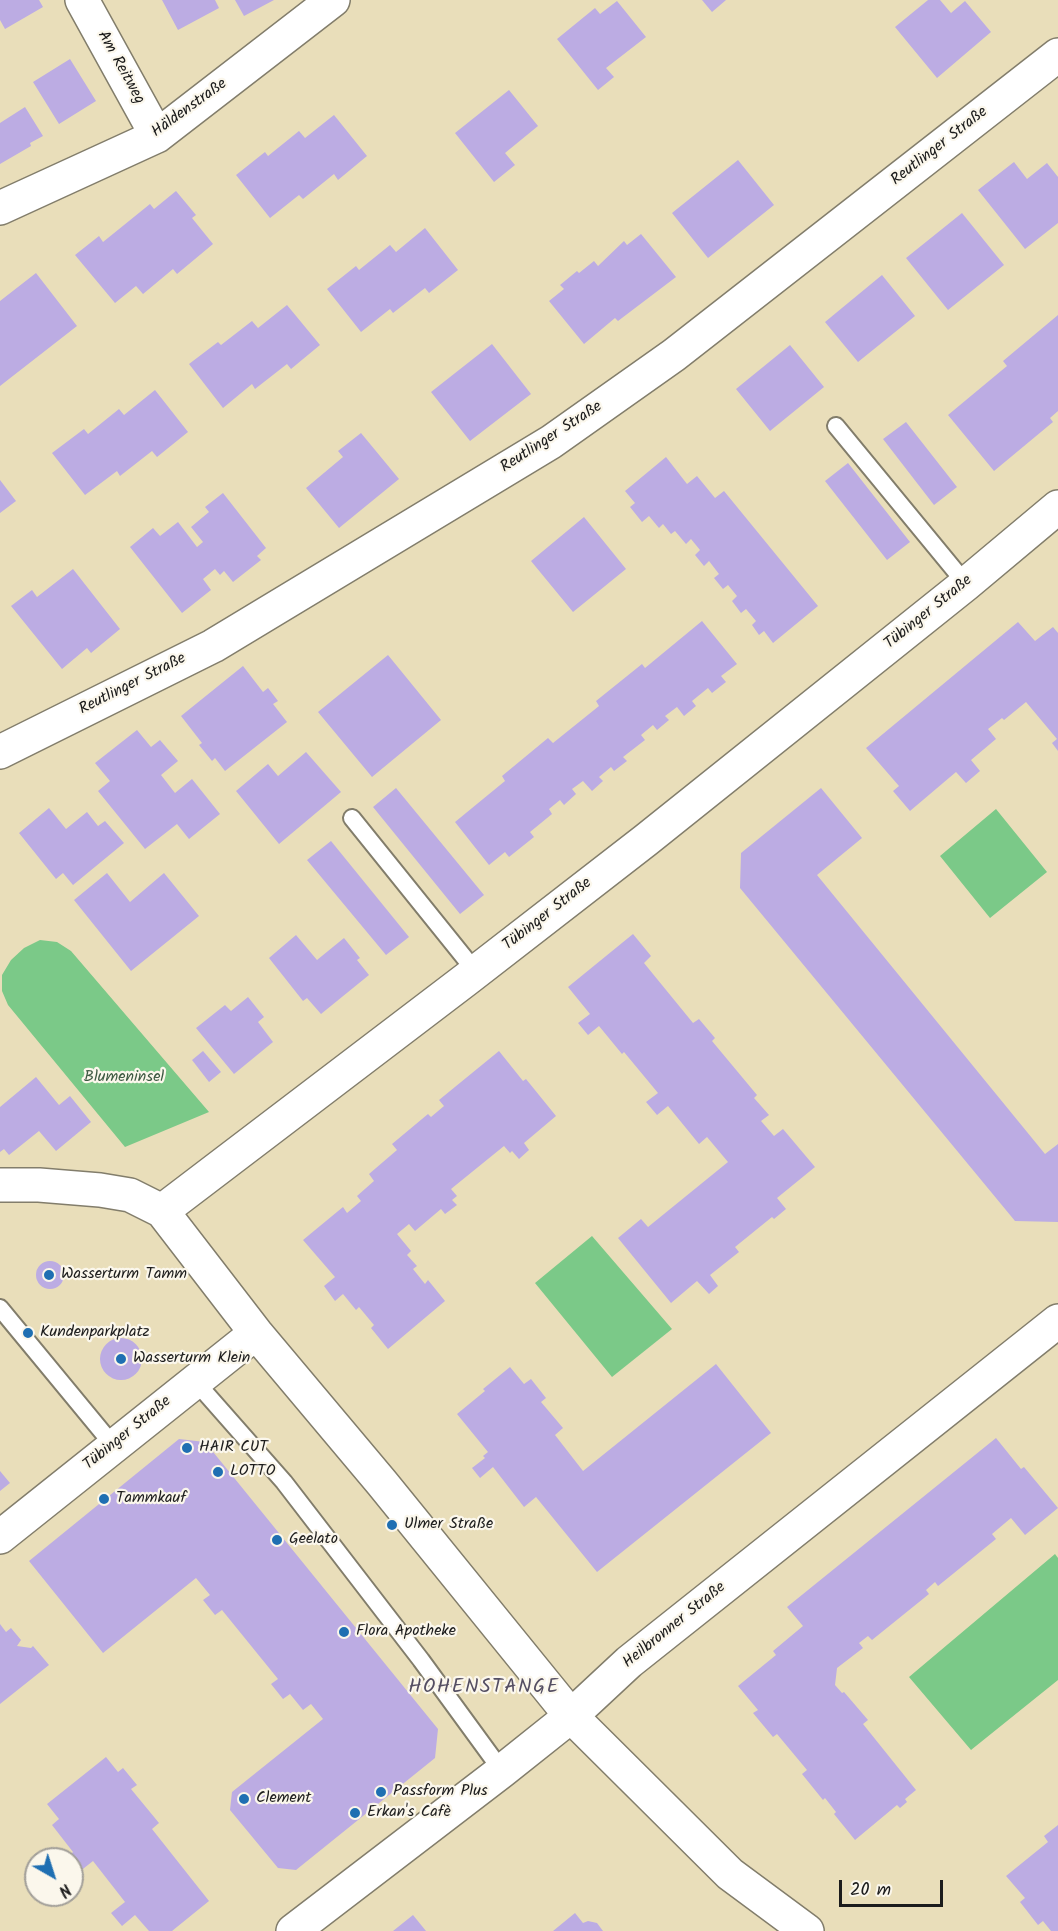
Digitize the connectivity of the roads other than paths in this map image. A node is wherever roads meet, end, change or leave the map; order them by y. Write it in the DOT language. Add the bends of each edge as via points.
graph roads {
  1 [pos="82,0"];
  2 [pos="333,0"];
  3 [pos="1058,55"];
  4 [pos="157,136"];
  5 [pos="0,208"];
  6 [pos="836,426"];
  7 [pos="1058,507"];
  8 [pos="966,584"];
  9 [pos="0,752"];
  10 [pos="352,818"];
  11 [pos="476,972"];
  12 [pos="0,1185"];
  13 [pos="162,1211"];
  14 [pos="0,1308"];
  15 [pos="1058,1321"];
  16 [pos="256,1333"];
  17 [pos="195,1381"];
  18 [pos="113,1445"];
  19 [pos="0,1536"];
  20 [pos="571,1716"];
  21 [pos="502,1771"];
  22 [pos="293,1931"];
  23 [pos="807,1931"];
  1 -- 4 [label="street, Am Reitweg"];
  2 -- 4 [label="street, Häldenstraße"];
  3 -- 9 [label="street, Reutlinger Straße" via="674,355 551,442 213,646"];
  4 -- 5 [label="street, Häldenstraße"];
  6 -- 8 [label="lane"];
  7 -- 8 [label="street, Tübinger Straße"];
  8 -- 11 [label="street, Tübinger Straße"];
  10 -- 11 [label="lane"];
  11 -- 13 [label="street, Tübinger Straße"];
  12 -- 13 [label="street" via="100,1190 130,1196"];
  13 -- 16 [label="street"];
  14 -- 18 [label="lane"];
  15 -- 20 [label="street, Heilbronner Straße" via="629,1662"];
  16 -- 17 [label="street, Tübinger Straße"];
  16 -- 20 [label="street"];
  17 -- 18 [label="street, Tübinger Straße"];
  17 -- 21 [label="lane" via="284,1482"];
  18 -- 19 [label="street, Tübinger Straße"];
  20 -- 21 [label="street, Heilbronner Straße"];
  20 -- 23 [label="street" via="730,1874"];
  21 -- 22 [label="street, Heilbronner Straße"];
}
